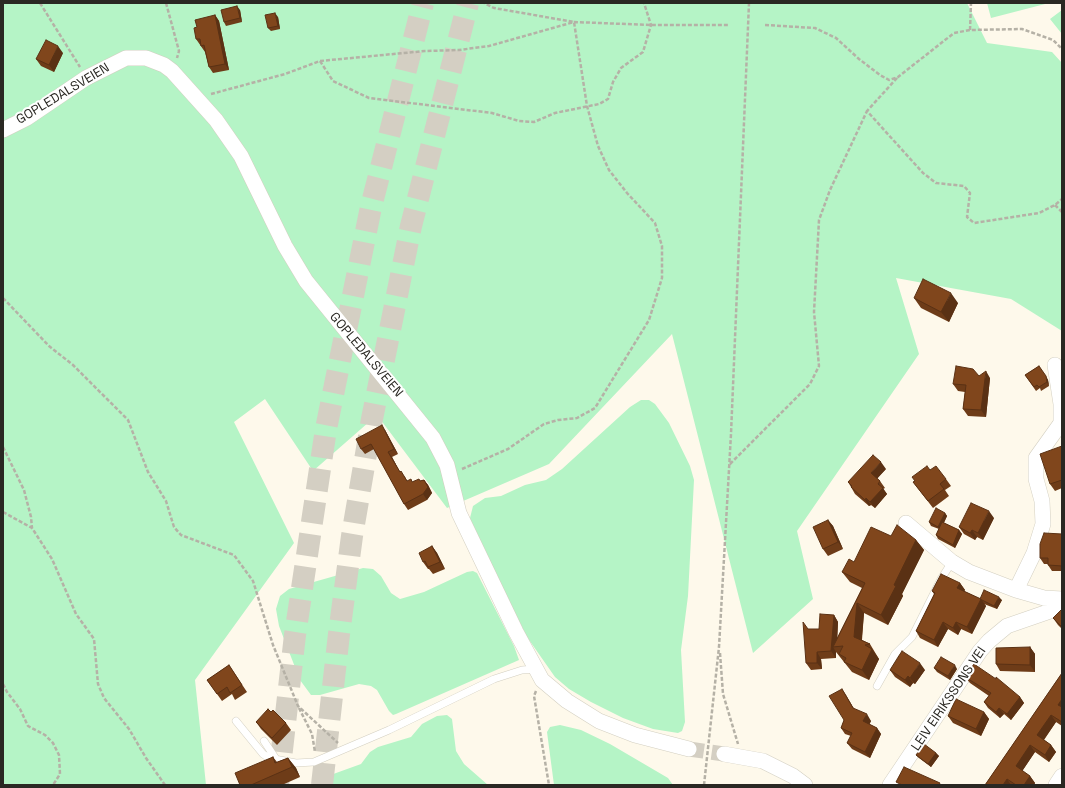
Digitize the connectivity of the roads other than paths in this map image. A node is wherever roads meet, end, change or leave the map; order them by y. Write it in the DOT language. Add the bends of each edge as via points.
graph roads {
  1 [pos="3,130"];
  2 [pos="1056,365"];
  3 [pos="906,523"];
  4 [pos="952,562"];
  5 [pos="1016,590"];
  6 [pos="1062,599"];
  7 [pos="1062,607"];
  8 [pos="539,674"];
  9 [pos="877,686"];
  10 [pos="236,721"];
  11 [pos="264,741"];
  12 [pos="689,749"];
  13 [pos="724,754"];
  14 [pos="276,759"];
  15 [pos="1062,776"];
  16 [pos="805,785"];
  17 [pos="890,785"];
  18 [pos="1056,785"];
  1 -- 8 [label="street, GOPLEDALSVEIEN" via="27,118 86,78 126,58 146,58 172,71 216,120 237,150 285,246 306,281 433,438 450,475 459,513"];
  2 -- 5 [label="street" via="1061,423 1036,458 1036,480 1042,501 1043,524 1034,553"];
  3 -- 4 [label="street"];
  4 -- 5 [label="street" via="969,572"];
  4 -- 9 [label="lane" via="912,637 895,654"];
  5 -- 6 [label="street" via="1044,598"];
  7 -- 17 [label="street, LEIV EIRIKSSONS VEI" via="1007,626 989,641"];
  8 -- 12 [label="street, GOPLEDALSVEIEN" via="568,701 600,721 635,735"];
  8 -- 14 [label="lane" via="522,670 494,679 314,762 296,763"];
  10 -- 14 [label="lane" via="263,754"];
  11 -- 14 [label="lane"];
  13 -- 16 [label="street" via="741,755 781,769"];
  15 -- 18 [label="street"];
}
